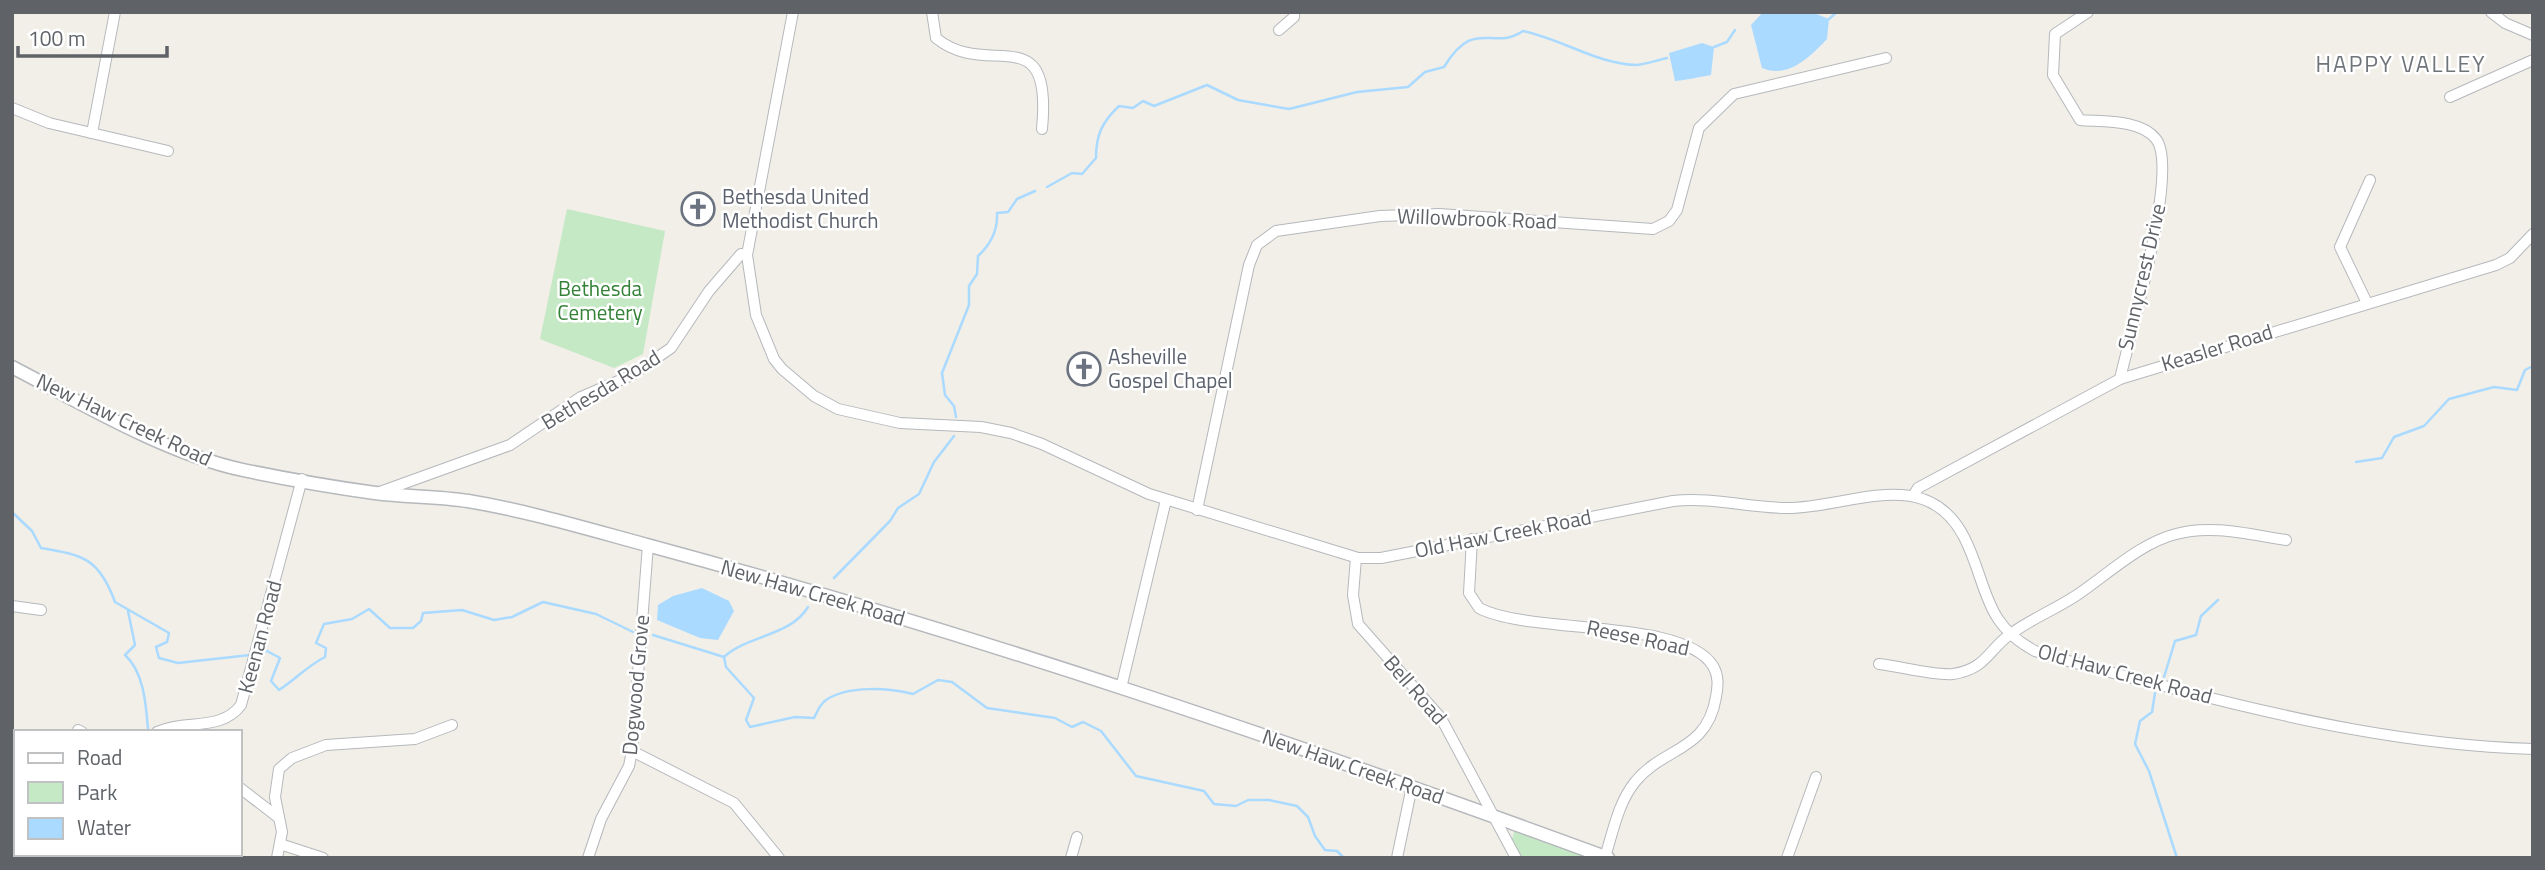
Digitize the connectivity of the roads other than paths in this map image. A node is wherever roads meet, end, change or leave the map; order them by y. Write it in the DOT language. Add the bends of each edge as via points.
graph roads {
  1 [pos="115,12"];
  2 [pos="793,12"];
  3 [pos="932,12"];
  4 [pos="1294,12"];
  5 [pos="2088,12"];
  6 [pos="2491,12"];
  7 [pos="1279,30"];
  8 [pos="2533,34"];
  9 [pos="1886,58"];
  10 [pos="2533,60"];
  11 [pos="2450,97"];
  12 [pos="12,108"];
  13 [pos="1042,129"];
  14 [pos="92,133"];
  15 [pos="168,151"];
  16 [pos="2370,180"];
  17 [pos="2533,234"];
  18 [pos="747,255"];
  19 [pos="2367,303"];
  20 [pos="12,367"];
  21 [pos="2120,379"];
  22 [pos="302,479"];
  23 [pos="376,493"];
  24 [pos="1913,496"];
  25 [pos="1166,500"];
  26 [pos="1197,510"];
  27 [pos="1472,539"];
  28 [pos="2286,540"];
  29 [pos="649,545"];
  30 [pos="1356,558"];
  31 [pos="12,606"];
  32 [pos="41,610"];
  33 [pos="2010,634"];
  34 [pos="1879,664"];
  35 [pos="1121,688"];
  36 [pos="452,725"];
  37 [pos="163,730"];
  38 [pos="2533,742"];
  39 [pos="2532,749"];
  40 [pos="632,751"];
  41 [pos="1816,777"];
  42 [pos="1412,786"];
  43 [pos="242,790"];
  44 [pos="1493,816"];
  45 [pos="279,818"];
  46 [pos="1077,837"];
  47 [pos="280,844"];
  48 [pos="1607,857"];
  49 [pos="277,858"];
  50 [pos="323,858"];
  51 [pos="587,858"];
  52 [pos="779,858"];
  53 [pos="1071,858"];
  54 [pos="1397,858"];
  55 [pos="1516,858"];
  56 [pos="1787,858"];
  1 -- 14 [label="street"];
  2 -- 18 [label="street, Old Haw Creek Road"];
  3 -- 13 [label="street" via="936,38 946,46 972,56 1010,54 1030,63 1045,102"];
  4 -- 7 [label="street"];
  5 -- 21 [label="street, Sunnycrest Drive" via="2054,34 2053,75 2080,120 2127,124 2150,134 2157,140 2164,163 2158,220"];
  6 -- 8 [label="street"];
  9 -- 26 [label="street, Willowbrook Road" via="1734,94 1699,128 1677,210 1669,221 1653,229 1421,214 1298,225 1265,237 1249,265"];
  10 -- 11 [label="street"];
  12 -- 14 [label="street"];
  14 -- 15 [label="street"];
  16 -- 19 [label="street" via="2340,247"];
  17 -- 19 [label="street, Keasler Road" via="2510,258 2496,265"];
  18 -- 23 [label="street, Bethesda Road" via="741,254 709,290 671,348 632,375 581,397 510,445"];
  18 -- 25 [label="street, Old Haw Creek Road" via="751,293 774,359 822,401 900,423 1011,433"];
  19 -- 21 [label="street, Keasler Road"];
  20 -- 22 [label="street, New Haw Creek Road" via="195,454 241,470"];
  21 -- 24 [label="street, Keasler Road" via="1918,488"];
  22 -- 23 [label="street, New Haw Creek Road"];
  22 -- 37 [label="street, Keenan Road" via="245,698 232,715 219,722"];
  23 -- 29 [label="street, New Haw Creek Road" via="495,506"];
  24 -- 27 [label="street, Old Haw Creek Road" via="1873,496 1788,509 1718,500 1673,501"];
  24 -- 33 [label="street, Old Haw Creek Road" via="1933,504 1957,526 1991,609"];
  25 -- 26 [label="street, Old Haw Creek Road"];
  25 -- 35 [label="street"];
  26 -- 30 [label="street, Old Haw Creek Road"];
  27 -- 30 [label="street, Old Haw Creek Road" via="1381,558"];
  27 -- 48 [label="street, Reese Road" via="1469,593 1479,608 1519,621 1600,627 1678,643 1698,651 1715,670 1718,686 1710,719 1697,738 1645,771 1633,785"];
  28 -- 33 [label="street" via="2229,531 2174,534"];
  29 -- 35 [label="street, New Haw Creek Road" via="1004,648"];
  29 -- 40 [label="street, Dogwood Grove"];
  30 -- 44 [label="street, Bell Road" via="1353,595 1358,624 1441,718"];
  31 -- 32 [label="street"];
  33 -- 34 [label="street" via="1987,661 1951,674"];
  33 -- 39 [label="street, Old Haw Creek Road" via="2035,651 2067,661 2323,725 2407,740"];
  35 -- 42 [label="street, New Haw Creek Road"];
  36 -- 45 [label="street" via="415,738 326,745 292,758 279,769 275,797"];
  38 -- 39 [label="street"];
  40 -- 51 [label="street, Dogwood Grove"];
  40 -- 52 [label="street" via="734,803"];
  41 -- 56 [label="street"];
  42 -- 44 [label="street, New Haw Creek Road"];
  42 -- 54 [label="street"];
  43 -- 45 [label="street"];
  44 -- 48 [label="street, New Haw Creek Road"];
  44 -- 55 [label="street, Bell Road"];
  45 -- 47 [label="street"];
  46 -- 53 [label="street"];
  47 -- 49 [label="street"];
  47 -- 50 [label="street"];
}
